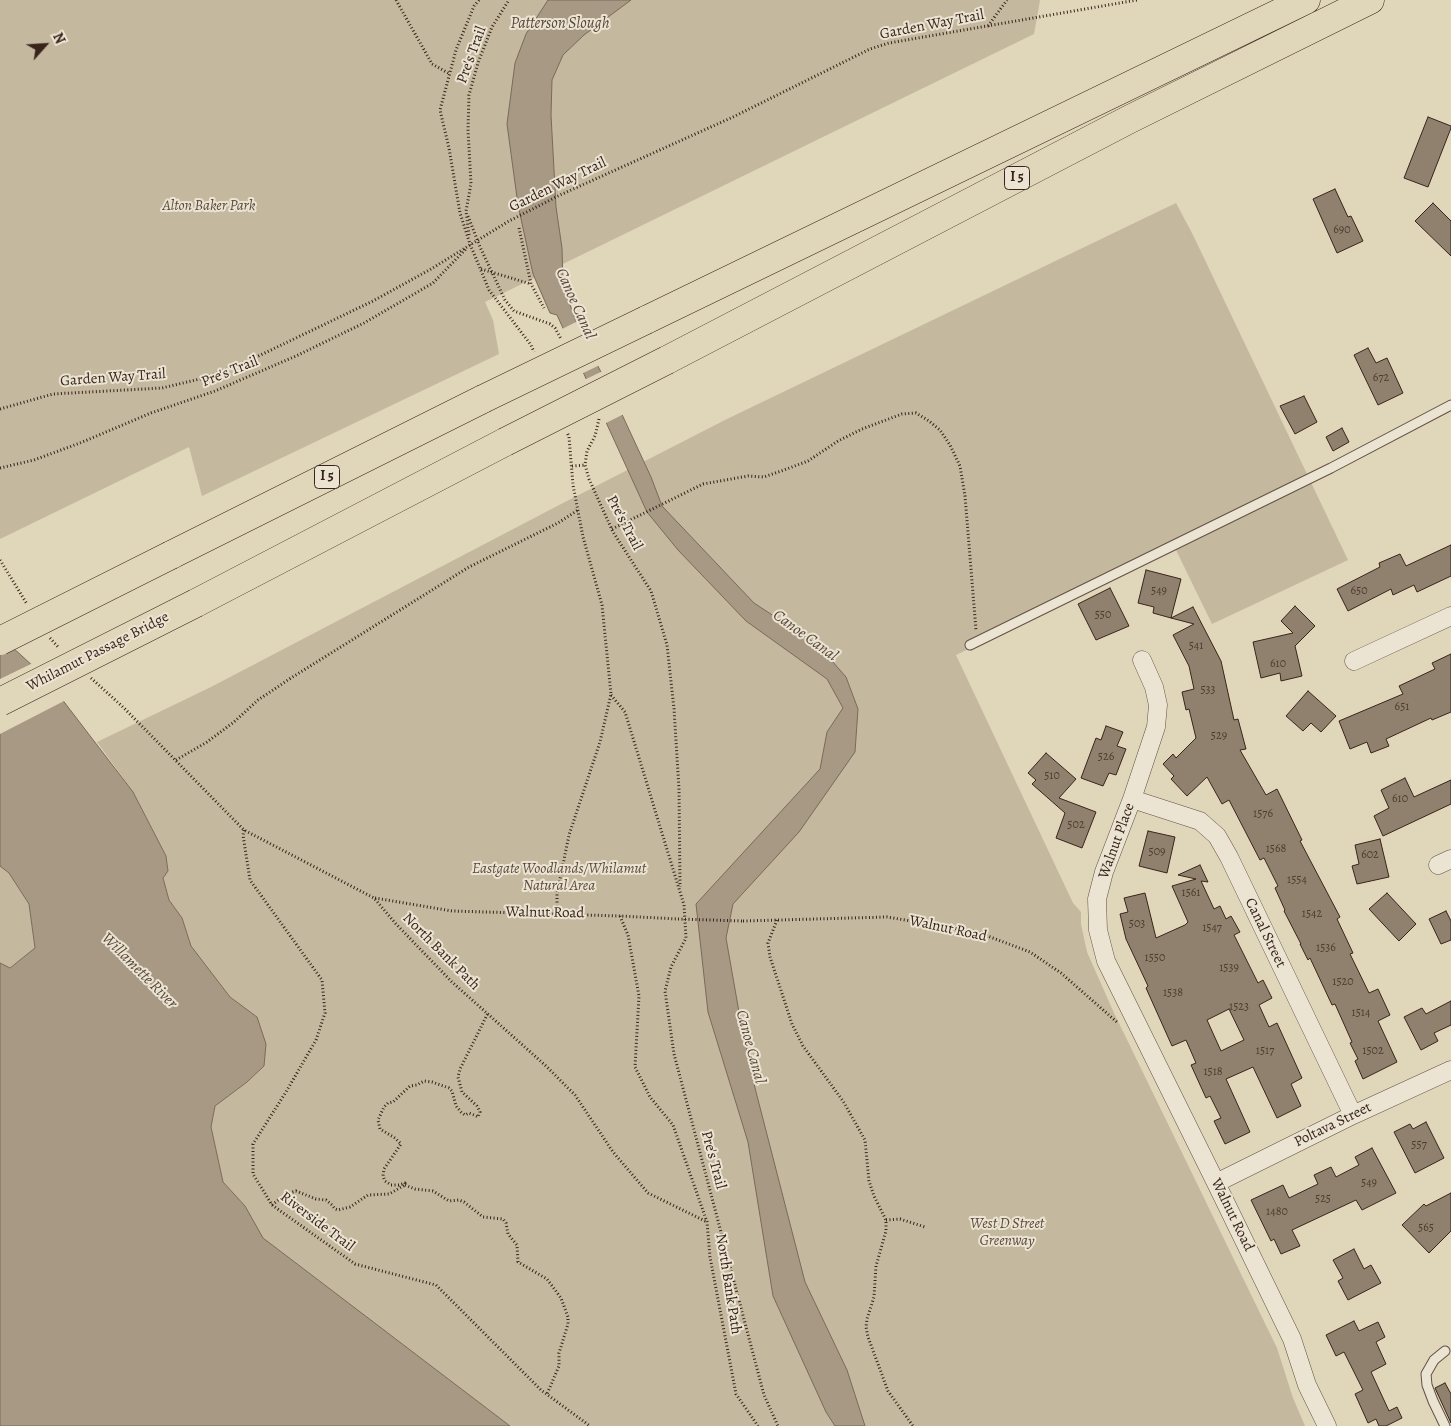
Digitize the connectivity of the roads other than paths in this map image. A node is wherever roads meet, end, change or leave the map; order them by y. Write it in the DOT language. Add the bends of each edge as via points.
graph roads {
  1 [pos="1306,0"];
  2 [pos="1370,0"];
  3 [pos="1451,406"];
  4 [pos="1451,616"];
  5 [pos="0,641"];
  6 [pos="974,643"];
  7 [pos="1142,660"];
  8 [pos="1354,661"];
  9 [pos="0,702"];
  10 [pos="1132,799"];
  11 [pos="1136,1019"];
  12 [pos="1451,1070"];
  13 [pos="1353,1115"];
  14 [pos="1216,1182"];
  15 [pos="1445,1351"];
  16 [pos="1327,1426"];
  17 [pos="1445,1426"];
  1 -- 5 [label="highway, I 5, bridge" via="483,399"];
  2 -- 9 [label="highway, Whilamut Passage Bridge / I 5, bridge" via="1130,119"];
  3 -- 6 [label="lane"];
  4 -- 8 [label="street"];
  7 -- 10 [label="street, Walnut Place" via="1158,705 1156,728"];
  10 -- 11 [label="street, Walnut Place" via="1097,899 1098,930 1106,960"];
  10 -- 13 [label="street, Canal Street" via="1200,821 1217,836"];
  11 -- 14 [label="street, Walnut Road"];
  12 -- 13 [label="street, Poltava Street"];
  13 -- 14 [label="street, Poltava Street"];
  14 -- 16 [label="street, Walnut Road" via="1292,1338 1307,1385"];
  15 -- 17 [label="lane" via="1434,1360 1426,1374 1433,1401"];
}
